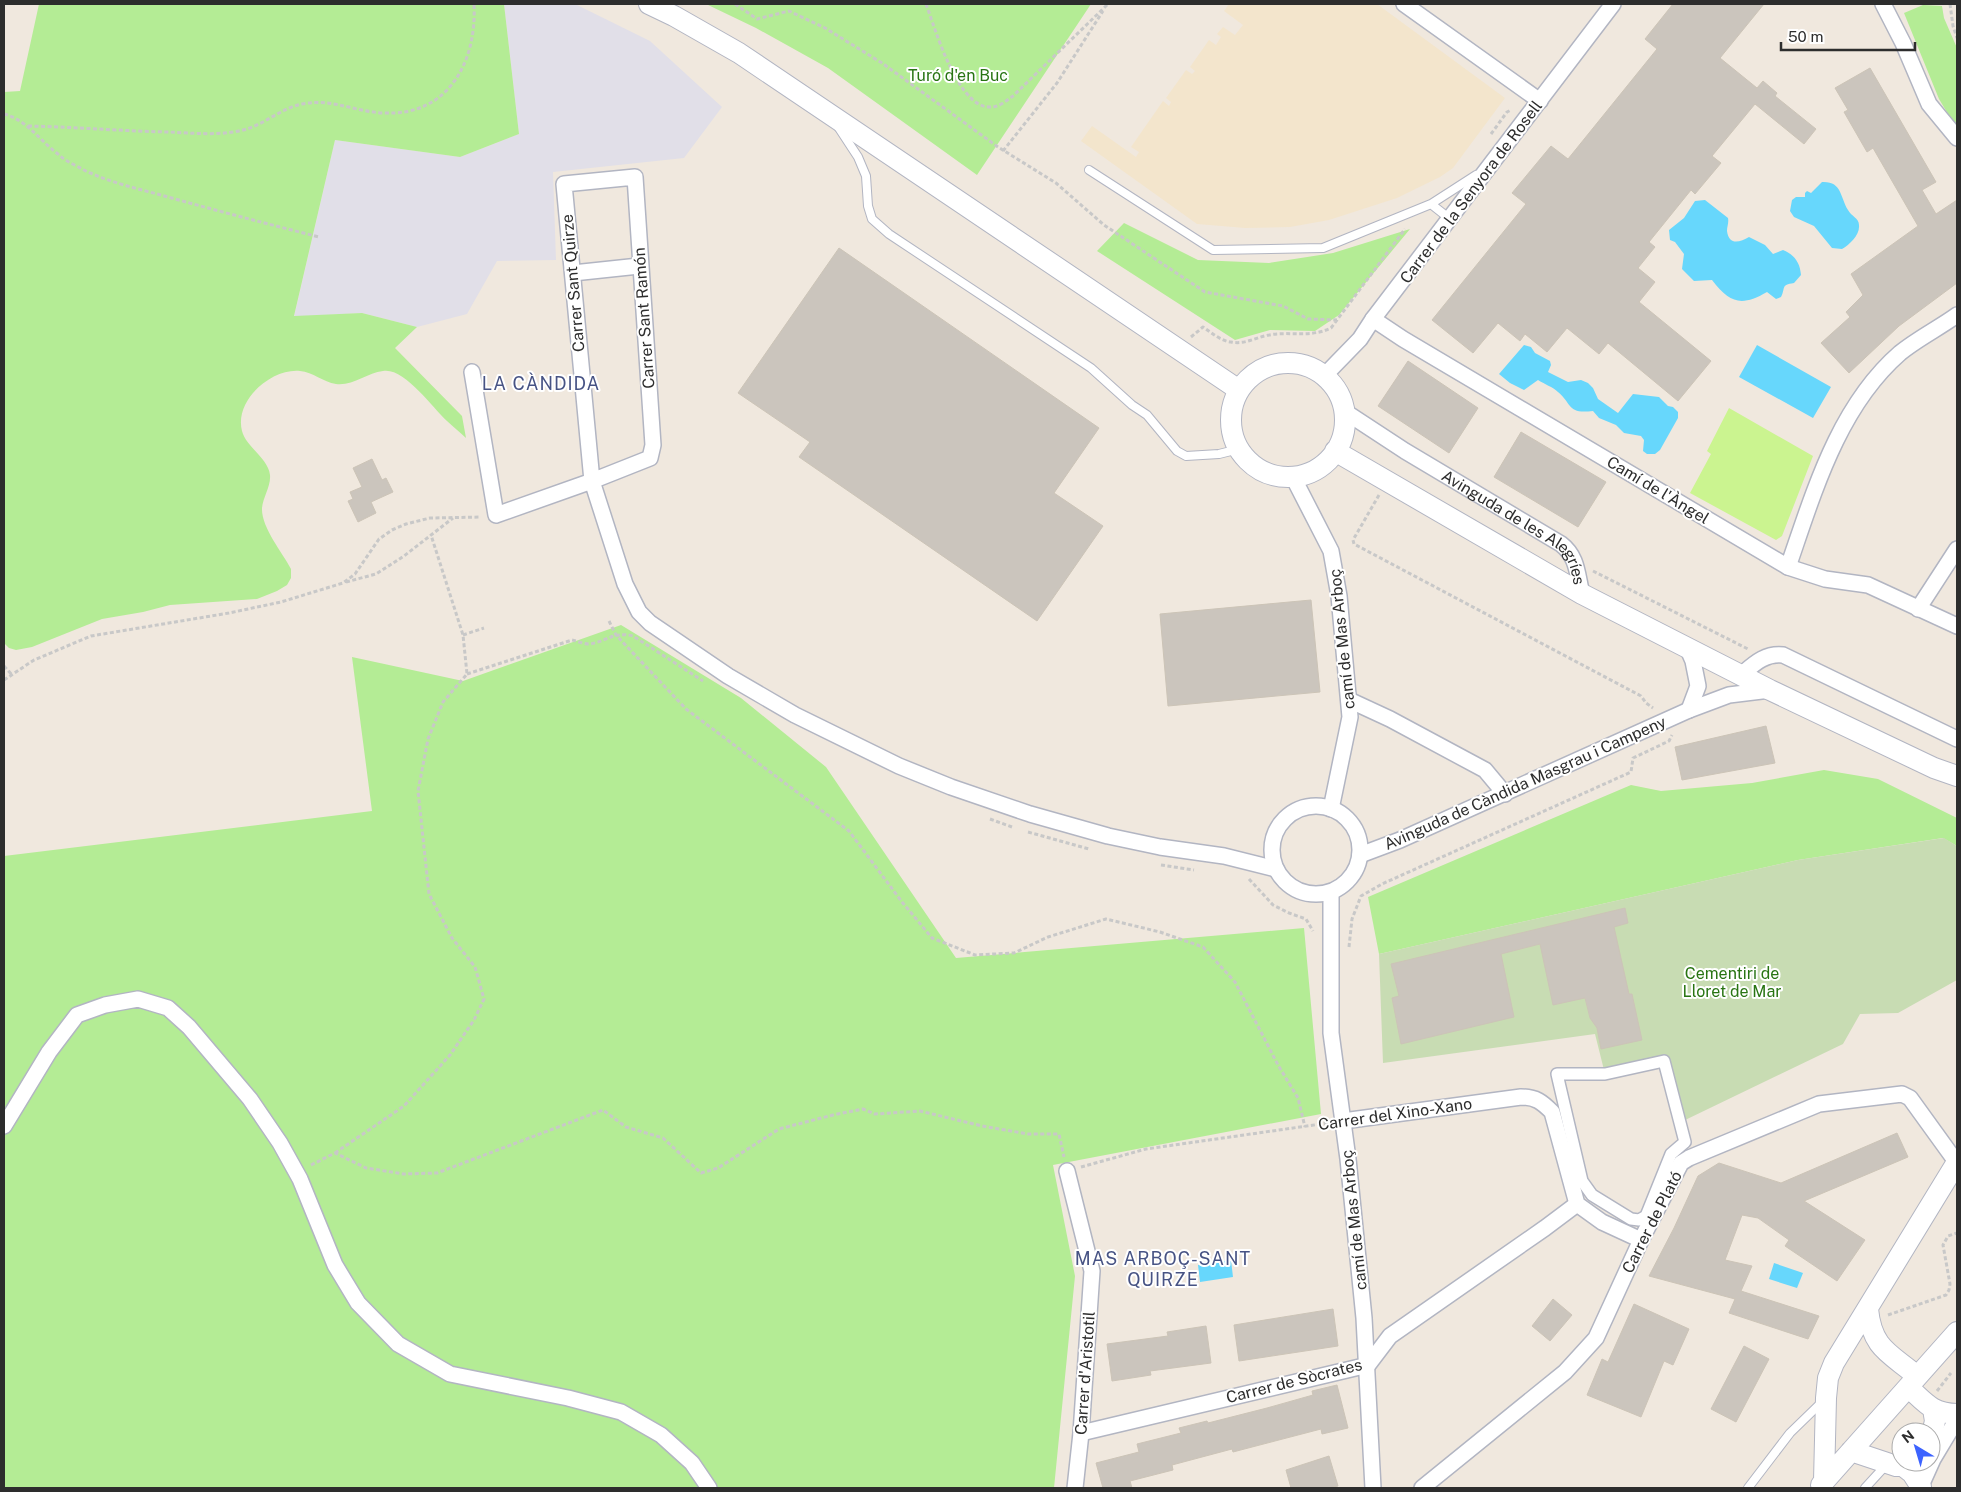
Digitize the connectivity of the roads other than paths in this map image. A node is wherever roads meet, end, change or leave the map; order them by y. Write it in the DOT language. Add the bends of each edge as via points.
graph roads {
  1 [pos="649,4"];
  2 [pos="1404,4"];
  3 [pos="1613,4"];
  4 [pos="1883,4"];
  5 [pos="1540,101"];
  6 [pos="828,112"];
  7 [pos="1957,138"];
  8 [pos="1492,164"];
  9 [pos="1089,170"];
  10 [pos="634,177"];
  11 [pos="1431,204"];
  12 [pos="1450,219"];
  13 [pos="639,266"];
  14 [pos="573,273"];
  15 [pos="1957,315"];
  16 [pos="1373,319"];
  17 [pos="472,372"];
  18 [pos="1324,376"];
  19 [pos="1239,390"];
  20 [pos="1344,411"];
  21 [pos="1239,450"];
  22 [pos="1335,451"];
  23 [pos="1293,476"];
  24 [pos="592,481"];
  25 [pos="1957,549"];
  26 [pos="1788,567"];
  27 [pos="1582,594"];
  28 [pos="1918,609"];
  29 [pos="1957,626"];
  30 [pos="1687,648"];
  31 [pos="1741,675"];
  32 [pos="1770,690"];
  33 [pos="1349,700"];
  34 [pos="1689,710"];
  35 [pos="1957,739"];
  36 [pos="1934,768"];
  37 [pos="1957,776"];
  38 [pos="1957,784"];
  39 [pos="1505,794"];
  40 [pos="1331,809"];
  41 [pos="1360,855"];
  42 [pos="1276,869"];
  43 [pos="1331,892"];
  44 [pos="1343,1121"];
  45 [pos="4,1126"];
  46 [pos="1685,1142"];
  47 [pos="1957,1163"];
  48 [pos="1067,1171"];
  49 [pos="1577,1204"];
  50 [pos="1641,1240"];
  51 [pos="1875,1313"];
  52 [pos="1957,1332"];
  53 [pos="1881,1348"];
  54 [pos="1842,1351"];
  55 [pos="1368,1365"];
  56 [pos="1912,1382"];
  57 [pos="1826,1398"];
  58 [pos="1933,1402"];
  59 [pos="1957,1414"];
  60 [pos="1957,1419"];
  61 [pos="1934,1422"];
  62 [pos="1081,1433"];
  63 [pos="1851,1451"];
  64 [pos="1891,1461"];
  65 [pos="1891,1471"];
  66 [pos="1910,1472"];
  67 [pos="1821,1485"];
  68 [pos="709,1488"];
  69 [pos="1075,1488"];
  70 [pos="1373,1488"];
  71 [pos="1422,1488"];
  72 [pos="1748,1488"];
  73 [pos="1865,1488"];
  74 [pos="1921,1488"];
  1 -- 6 [label="main road" via="675,13"];
  2 -- 5 [label="street"];
  3 -- 5 [label="street, Carrer de la Senyora de Rosell"];
  4 -- 7 [label="street" via="1930,104"];
  5 -- 8 [label="street, Carrer de la Senyora de Rosell"];
  6 -- 19 [label="main road"];
  6 -- 21 [label="lane" via="866,176 872,219 889,234 1091,368 1132,406 1147,415 1186,456"];
  8 -- 11 [label="lane"];
  8 -- 12 [label="street, Carrer de la Senyora de Rosell"];
  9 -- 11 [label="lane" via="1214,250 1323,248"];
  10 -- 13 [label="street, Carrer Sant Ramón"];
  10 -- 14 [label="street, Carrer Sant Quirze" via="564,184"];
  11 -- 12 [label="lane"];
  12 -- 16 [label="street, Carrer de la Senyora de Rosell"];
  13 -- 14 [label="street"];
  13 -- 24 [label="street, Carrer Sant Ramón" via="653,445 650,458"];
  14 -- 24 [label="street, Carrer Sant Quirze"];
  15 -- 26 [label="street" via="1900,353 1862,394 1833,446"];
  16 -- 18 [label="street, Carrer de la Senyora de Rosell" via="1360,339"];
  16 -- 26 [label="street, Camí de l'Àngel"];
  17 -- 24 [label="street" via="496,514"];
  18 -- 19 [label="main road" via="1303,364 1279,363 1256,372"];
  18 -- 20 [label="main road" via="1335,387"];
  19 -- 21 [label="main road" via="1232,406 1231,424"];
  20 -- 22 [label="main road" via="1344,428"];
  20 -- 27 [label="street, Avinguda de les Alegríes" via="1561,544 1574,557"];
  21 -- 23 [label="main road" via="1258,469 1275,476"];
  22 -- 23 [label="main road" via="1310,473"];
  22 -- 27 [label="main road, Avinguda de les Alegríes"];
  23 -- 33 [label="street, camí de Mas Arboç" via="1331,551 1339,596"];
  24 -- 42 [label="street" via="624,584 639,612 672,640 795,716 899,766 1030,814 1151,845 1224,856"];
  25 -- 28 [label="street"];
  26 -- 28 [label="street, Camí de l'Àngel" via="1825,579 1868,585"];
  27 -- 30 [label="main road"];
  28 -- 29 [label="street, Camí de l'Àngel"];
  30 -- 31 [label="main road"];
  30 -- 34 [label="street" via="1694,661 1698,686"];
  31 -- 32 [label="main road"];
  31 -- 35 [label="street" via="1767,656 1783,656"];
  32 -- 34 [label="street, Avinguda de Càndida Masgrau i Campeny" via="1729,695"];
  32 -- 36 [label="main road"];
  33 -- 39 [label="street" via="1485,770"];
  33 -- 40 [label="street, camí de Mas Arboç" via="1350,717"];
  34 -- 39 [label="street, Avinguda de Càndida Masgrau i Campeny"];
  36 -- 37 [label="main road"];
  36 -- 38 [label="main road"];
  39 -- 41 [label="street, Avinguda de Càndida Masgrau i Campeny"];
  40 -- 41 [label="street" via="1350,822 1358,838"];
  40 -- 42 [label="street" via="1317,806 1302,808 1289,815 1273,840 1272,855"];
  41 -- 43 [label="street" via="1351,878"];
  42 -- 43 [label="street" via="1293,888 1318,895"];
  43 -- 44 [label="street, camí de Mas Arboç" via="1331,1034"];
  44 -- 49 [label="street, Carrer del Xino-Xano" via="1533,1097 1552,1112"];
  44 -- 55 [label="street, camí de Mas Arboç"];
  45 -- 68 [label="street" via="49,1052 77,1015 105,1005 138,999 168,1008 189,1027 250,1099 300,1179 334,1265 358,1303 398,1344 450,1374 621,1412 668,1441 692,1463"];
  46 -- 46 [label="street" via="1664,1061 1606,1074 1557,1074 1582,1181 1592,1195 1631,1219 1639,1220 1646,1216 1671,1154"];
  47 -- 50 [label="street, Carrer de Plató" via="1910,1098 1902,1094 1819,1104 1682,1163"];
  47 -- 51 [label="main road"];
  48 -- 62 [label="street, Carrer d'Aristotil" via="1092,1271"];
  49 -- 50 [label="street" via="1602,1222"];
  49 -- 55 [label="street, Carrer de Sòcrates" via="1390,1336"];
  50 -- 71 [label="street, Carrer de Plató" via="1596,1338 1581,1355 1565,1372"];
  51 -- 53 [label="main road" via="1870,1326"];
  51 -- 54 [label="main road"];
  52 -- 56 [label="main road"];
  53 -- 54 [label="main road" via="1860,1345"];
  53 -- 56 [label="main road"];
  54 -- 57 [label="main road" via="1828,1378"];
  55 -- 62 [label="street, Carrer de Sòcrates"];
  55 -- 70 [label="street, camí de Mas Arboç"];
  56 -- 58 [label="main road"];
  56 -- 63 [label="main road"];
  57 -- 67 [label="main road"];
  57 -- 72 [label="lane" via="1790,1433"];
  58 -- 59 [label="main road" via="1941,1413"];
  58 -- 61 [label="main road"];
  60 -- 74 [label="street" via="1933,1459"];
  62 -- 69 [label="street, Carrer d'Aristotil"];
  63 -- 64 [label="main road"];
  63 -- 67 [label="main road"];
  65 -- 73 [label="lane"];
  66 -- 74 [label="main road"];
}
